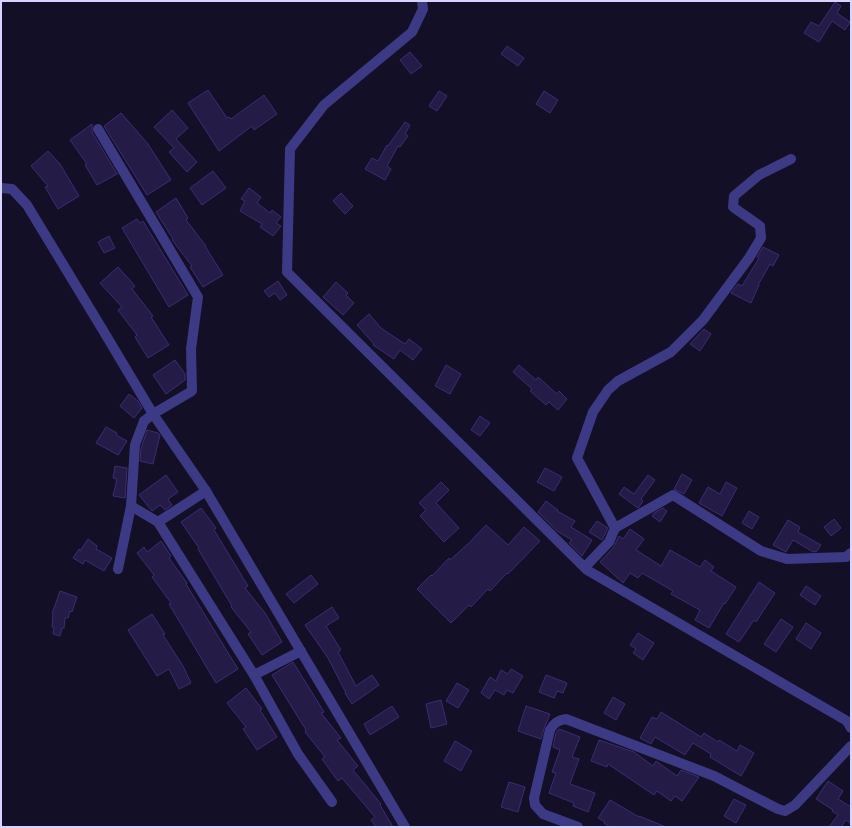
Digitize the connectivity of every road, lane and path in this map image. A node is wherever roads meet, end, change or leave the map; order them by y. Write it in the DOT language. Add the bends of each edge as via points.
graph roads {
  1 [pos="422,1"];
  2 [pos="98,130"];
  3 [pos="791,159"];
  4 [pos="1,188"];
  5 [pos="153,414"];
  6 [pos="206,491"];
  7 [pos="130,506"];
  8 [pos="158,522"];
  9 [pos="615,528"];
  10 [pos="851,553"];
  11 [pos="585,567"];
  12 [pos="118,569"];
  13 [pos="301,651"];
  14 [pos="254,675"];
  15 [pos="850,721"];
  16 [pos="851,746"];
  17 [pos="332,802"];
  18 [pos="406,827"];
  19 [pos="578,827"];
  1 -- 11 [label="street" via="423,9 412,32 324,105 290,149 287,272"];
  2 -- 5 [label="street" via="198,297 191,349 192,391"];
  3 -- 9 [label="street" via="759,175 734,196 734,206 760,226 761,238 703,320 671,352 618,381 608,390 593,412 577,458"];
  4 -- 5 [label="street" via="12,189 27,205"];
  5 -- 6 [label="street"];
  5 -- 7 [label="street" via="144,421 135,445"];
  6 -- 8 [label="street"];
  6 -- 13 [label="street"];
  7 -- 8 [label="street"];
  7 -- 12 [label="street"];
  8 -- 14 [label="street"];
  9 -- 10 [label="street" via="673,495 761,551 786,559 846,557"];
  9 -- 11 [label="street" via="609,542"];
  11 -- 15 [label="street"];
  13 -- 14 [label="street"];
  13 -- 18 [label="street"];
  14 -- 17 [label="street" via="298,754"];
  16 -- 19 [label="street" via="795,805 784,811 714,776 566,719 560,720 550,730 534,798 535,805 543,814"];
}
